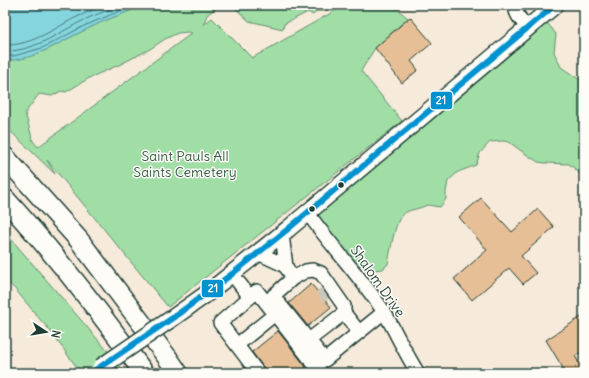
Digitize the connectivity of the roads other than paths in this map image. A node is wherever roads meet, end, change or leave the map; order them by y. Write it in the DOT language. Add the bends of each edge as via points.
graph roads {
  1 [pos="516,5"];
  2 [pos="555,5"];
  3 [pos="528,28"];
  4 [pos="5,157"];
  5 [pos="5,199"];
  6 [pos="307,212"];
  7 [pos="282,234"];
  8 [pos="258,253"];
  9 [pos="286,267"];
  10 [pos="232,274"];
  11 [pos="323,275"];
  12 [pos="293,278"];
  13 [pos="321,288"];
  14 [pos="250,297"];
  15 [pos="330,301"];
  16 [pos="344,309"];
  17 [pos="384,312"];
  18 [pos="274,314"];
  19 [pos="359,332"];
  20 [pos="309,340"];
  21 [pos="237,345"];
  22 [pos="96,370"];
  23 [pos="144,373"];
  24 [pos="178,373"];
  25 [pos="258,373"];
  26 [pos="321,373"];
  27 [pos="418,373"];
  1 -- 3 [label="street" via="519,17"];
  2 -- 3 [label="main road"];
  3 -- 6 [label="main road"];
  4 -- 24 [label="highway" via="78,240"];
  5 -- 23 [label="highway" via="82,290"];
  6 -- 7 [label="main road"];
  6 -- 17 [label="street, Shalom Drive"];
  7 -- 8 [label="main road"];
  7 -- 9 [label="street"];
  8 -- 9 [label="street"];
  8 -- 10 [label="main road"];
  9 -- 12 [label="street"];
  10 -- 14 [label="street"];
  10 -- 22 [label="main road, bridge"];
  11 -- 12 [label="street" via="313,270"];
  11 -- 13 [label="street" via="318,284"];
  11 -- 16 [label="street"];
  12 -- 20 [label="street" via="274,296"];
  14 -- 18 [label="street" via="257,291"];
  14 -- 21 [label="street" via="220,323"];
  15 -- 16 [label="street" via="333,306"];
  16 -- 19 [label="street"];
  16 -- 20 [label="street"];
  17 -- 19 [label="street"];
  17 -- 27 [label="street, Shalom Drive"];
  18 -- 21 [label="street"];
  18 -- 26 [label="street"];
  19 -- 20 [label="street" via="325,360"];
  21 -- 25 [label="street"];
}
